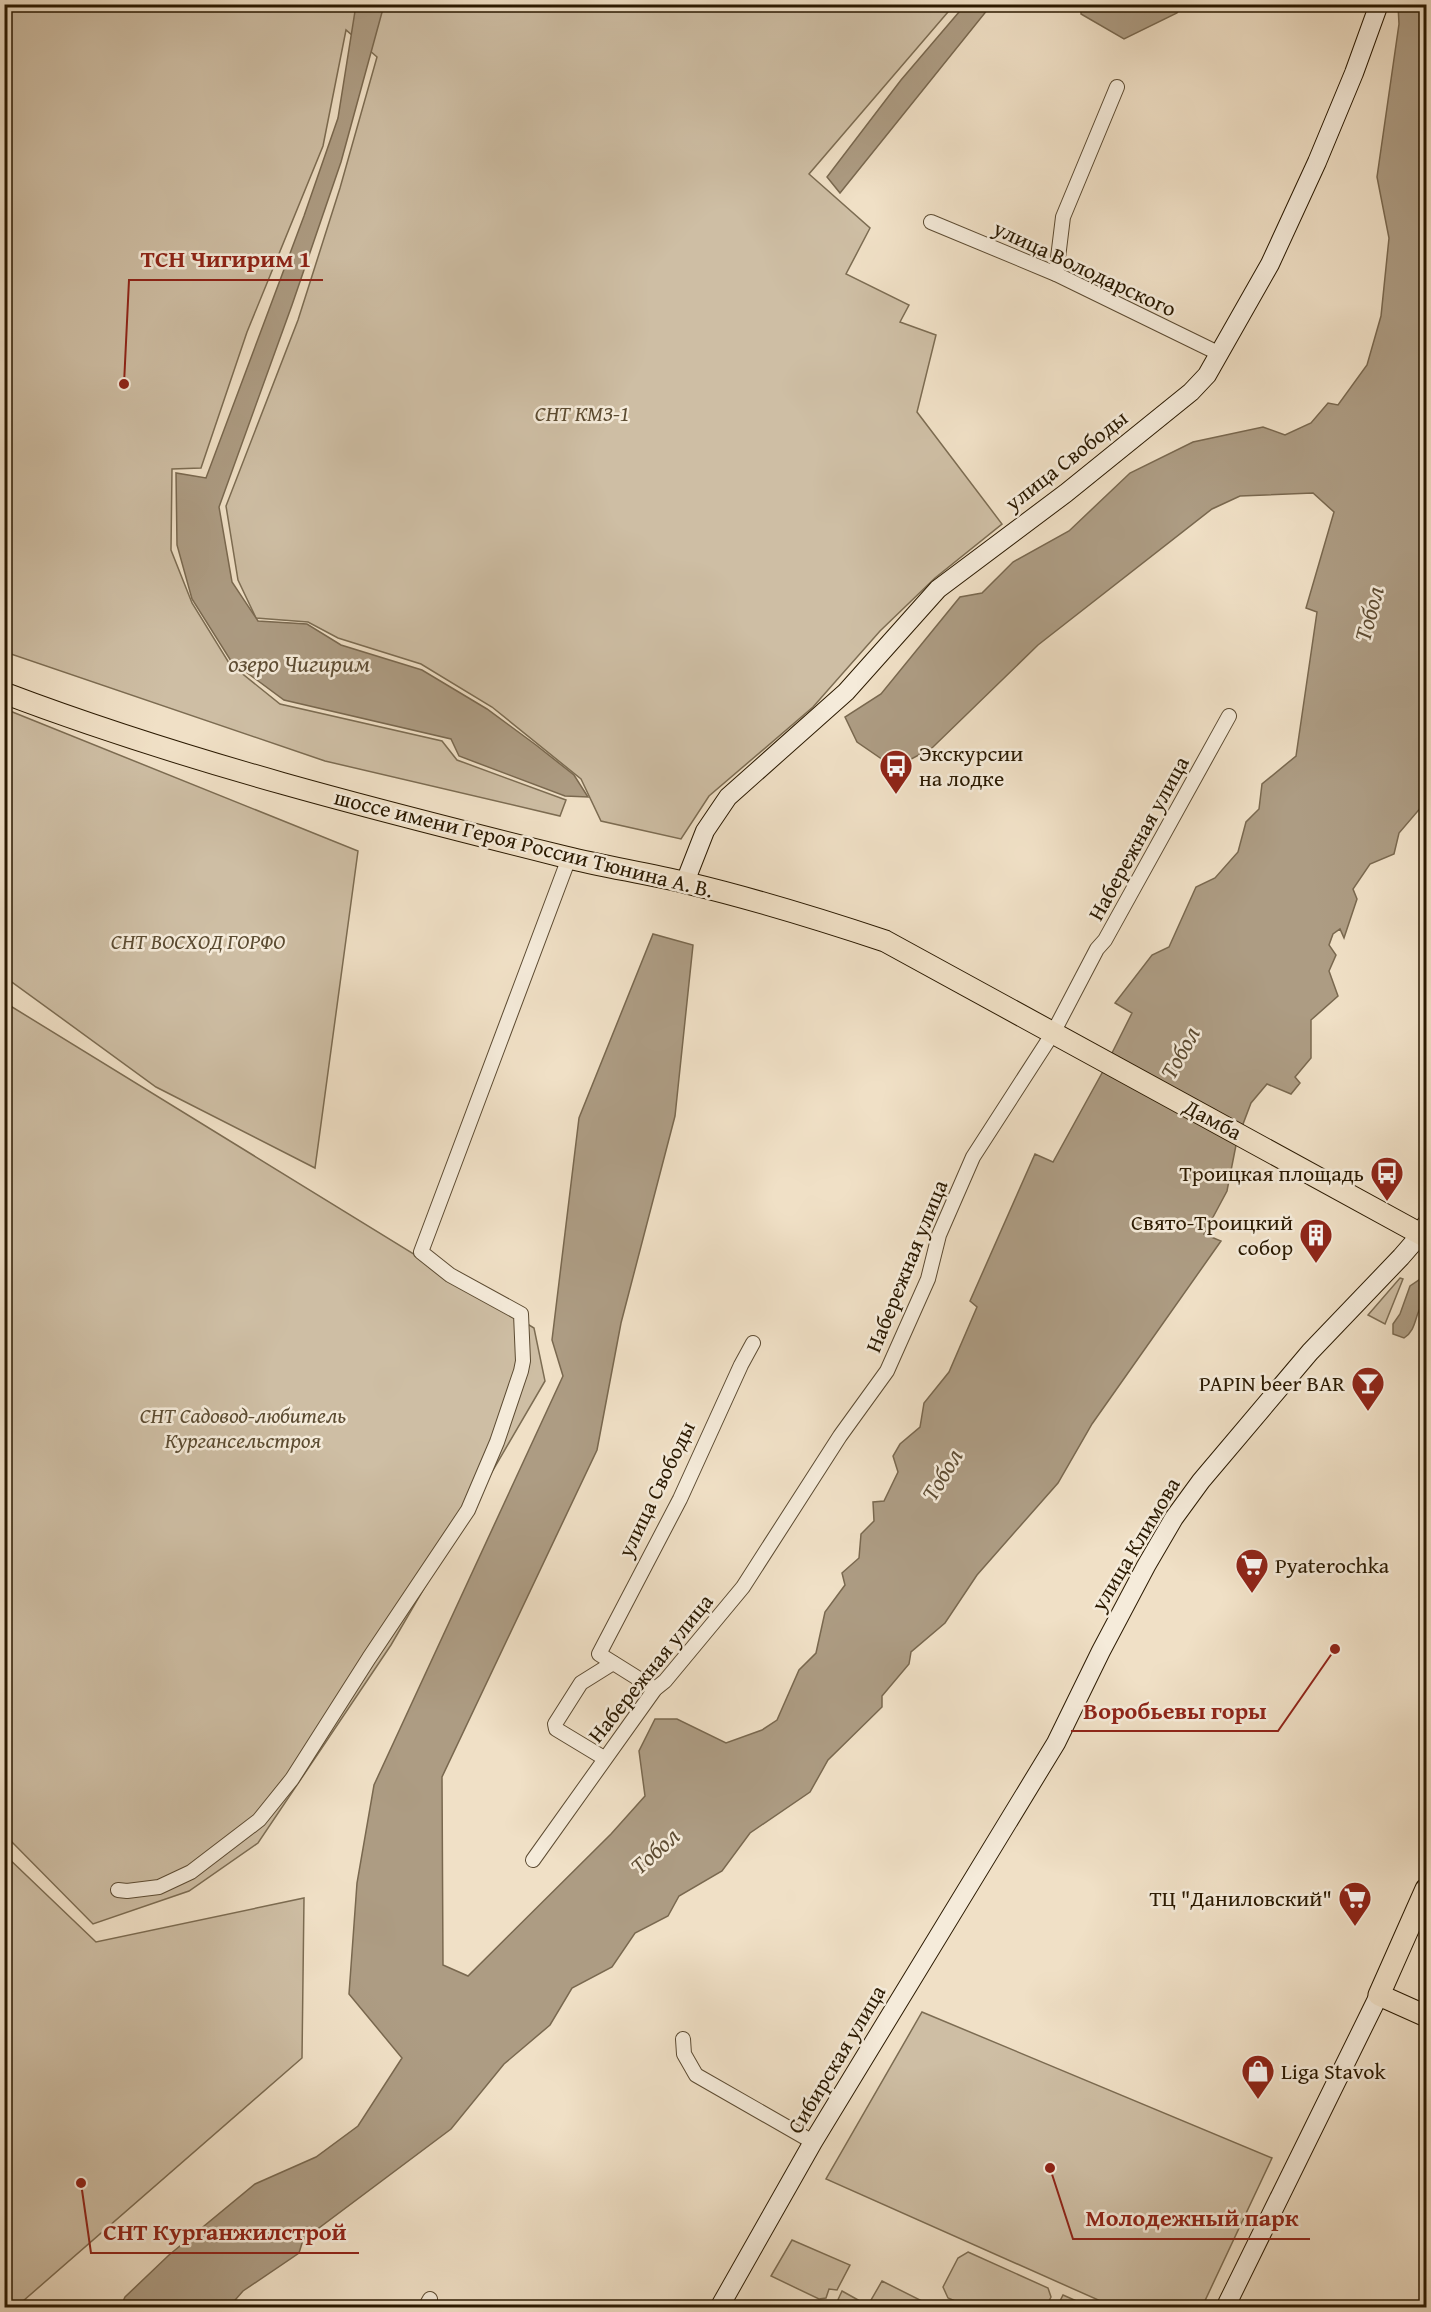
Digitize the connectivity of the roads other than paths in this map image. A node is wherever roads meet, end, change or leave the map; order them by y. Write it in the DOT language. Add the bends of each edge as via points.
graph roads {
  1 [pos="1379,4"];
  2 [pos="1117,87"];
  3 [pos="931,222"];
  4 [pos="1056,274"];
  5 [pos="1220,354"];
  6 [pos="4,693"];
  7 [pos="1230,716"];
  8 [pos="568,858"];
  9 [pos="685,882"];
  10 [pos="1053,1034"];
  11 [pos="1425,1232"];
  12 [pos="753,1343"];
  13 [pos="613,1663"];
  14 [pos="655,1689"];
  15 [pos="604,1758"];
  16 [pos="998,1837"];
  17 [pos="533,1860"];
  18 [pos="1426,1889"];
  19 [pos="118,1890"];
  20 [pos="1379,1995"];
  21 [pos="1426,2016"];
  22 [pos="683,2039"];
  23 [pos="813,2142"];
  24 [pos="719,2307"];
  25 [pos="1225,2307"];
  1 -- 5 [label="street, улица Свободы" via="1317,162 1270,264"];
  2 -- 4 [label="street" via="1063,217"];
  3 -- 4 [label="street, улица Володарского"];
  4 -- 5 [label="street, улица Володарского"];
  5 -- 9 [label="street, улица Свободы" via="1191,392 1066,493 938,588 846,692 729,797 705,831"];
  6 -- 8 [label="main road, шоссе имени Героя России Тюнина А. В." via="192,757"];
  7 -- 10 [label="street, Набережная улица"];
  8 -- 9 [label="main road, шоссе имени Героя России Тюнина А. В."];
  8 -- 19 [label="street" via="421,1252 450,1275 521,1314 521,1371 468,1510 321,1736 259,1820 191,1872 159,1887"];
  9 -- 10 [label="main road, шоссе имени Героя России Тюнина А. В." via="793,910 885,941"];
  10 -- 11 [label="main road, Дамба"];
  10 -- 14 [label="street, Набережная улица" via="973,1157 939,1235 928,1279 887,1371 840,1436 743,1587"];
  11 -- 16 [label="street, улица Климова" via="1310,1352 1174,1518 1056,1743"];
  12 -- 13 [label="street, улица Свободы" via="680,1499 598,1654"];
  13 -- 14 [label="street"];
  13 -- 15 [label="street" via="580,1683 555,1724 556,1729"];
  14 -- 15 [label="street, Набережная улица"];
  15 -- 17 [label="street, Набережная улица"];
  16 -- 23 [label="street, Сибирская улица"];
  18 -- 20 [label="main road"];
  20 -- 21 [label="main road"];
  20 -- 25 [label="street"];
  22 -- 23 [label="street" via="684,2054 696,2075"];
  23 -- 24 [label="street, Сибирская улица"];
}
